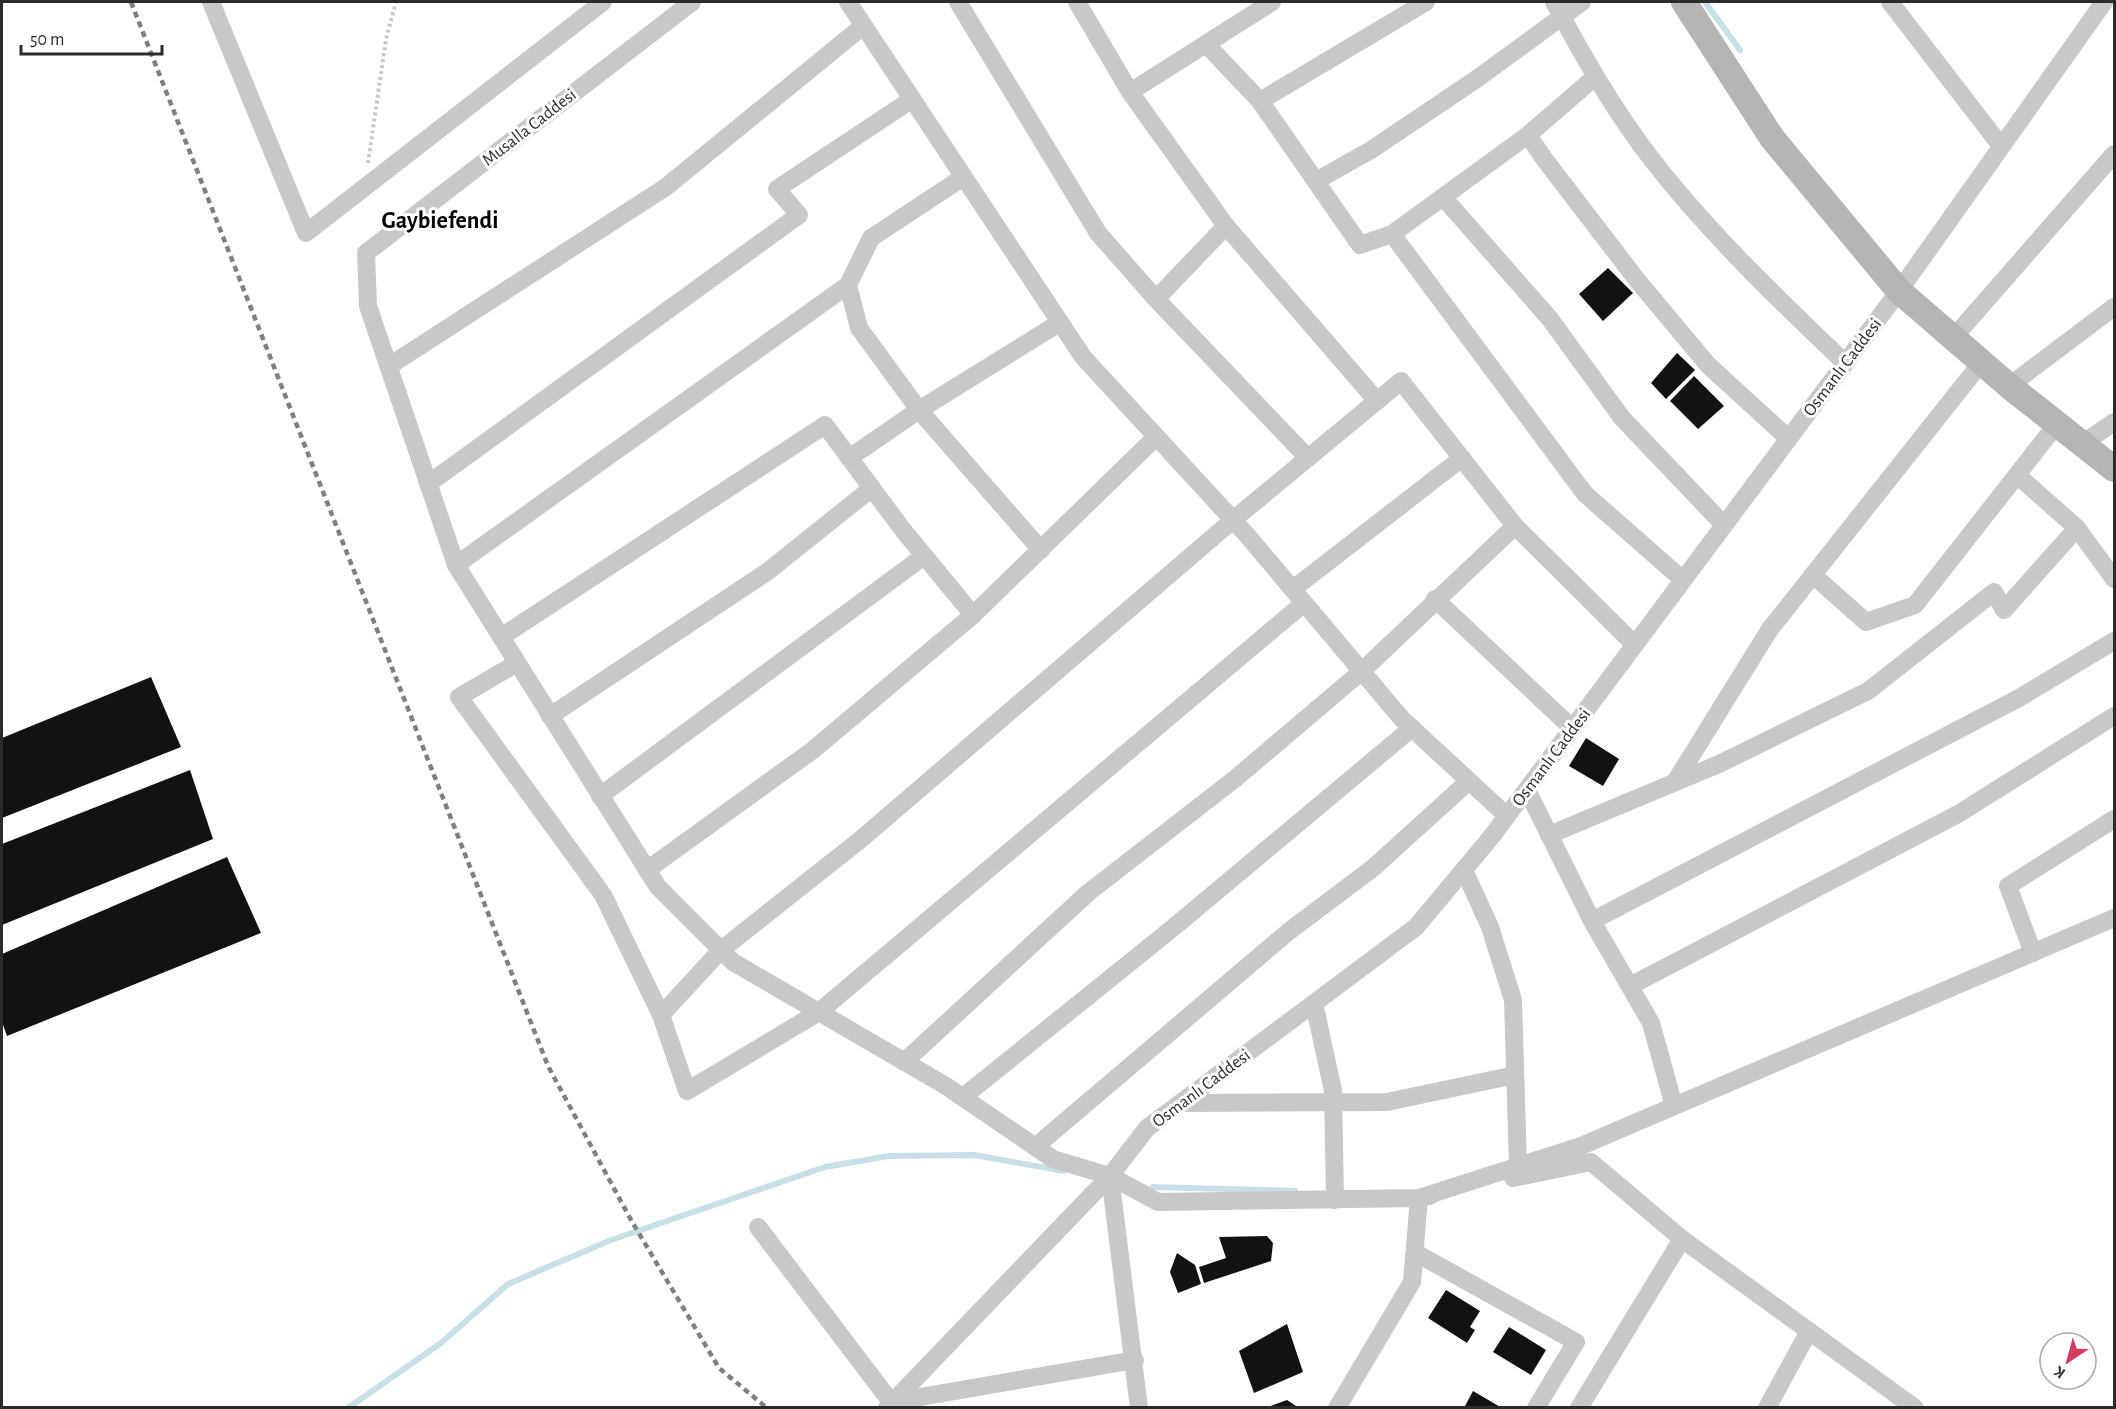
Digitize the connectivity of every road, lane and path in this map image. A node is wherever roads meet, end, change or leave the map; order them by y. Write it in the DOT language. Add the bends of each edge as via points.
graph roads {
  1 [pos="211,2"];
  2 [pos="396,2"];
  3 [pos="603,2"];
  4 [pos="692,2"];
  5 [pos="848,2"];
  6 [pos="958,2"];
  7 [pos="1077,2"];
  8 [pos="1272,2"];
  9 [pos="1426,2"];
  10 [pos="1582,2"];
  11 [pos="1684,2"];
  12 [pos="1890,2"];
  13 [pos="2104,2"];
  14 [pos="1558,8"];
  15 [pos="864,26"];
  16 [pos="1206,44"];
  17 [pos="1595,77"];
  18 [pos="1130,93"];
  19 [pos="911,100"];
  20 [pos="1260,100"];
  21 [pos="1528,135"];
  22 [pos="2001,146"];
  23 [pos="2115,154"];
  24 [pos="962,178"];
  25 [pos="1316,181"];
  26 [pos="365,188"];
  27 [pos="1443,197"];
  28 [pos="1226,226"];
  29 [pos="1392,234"];
  30 [pos="848,285"];
  31 [pos="1899,291"];
  32 [pos="1156,299"];
  33 [pos="2115,307"];
  34 [pos="1059,323"];
  35 [pos="1954,337"];
  36 [pos="1845,363"];
  37 [pos="1981,363"];
  38 [pos="389,366"];
  39 [pos="2009,387"];
  40 [pos="1377,401"];
  41 [pos="920,410"];
  42 [pos="2115,422"];
  43 [pos="2056,425"];
  44 [pos="1156,437"];
  45 [pos="1788,438"];
  46 [pos="2082,444"];
  47 [pos="849,458"];
  48 [pos="1308,458"];
  49 [pos="1462,458"];
  50 [pos="2115,469"];
  51 [pos="2018,476"];
  52 [pos="428,484"];
  53 [pos="872,488"];
  54 [pos="1233,520"];
  55 [pos="1724,525"];
  56 [pos="1515,526"];
  57 [pos="2077,528"];
  58 [pos="1041,550"];
  59 [pos="924,556"];
  60 [pos="456,565"];
  61 [pos="1813,575"];
  62 [pos="2115,579"];
  63 [pos="1683,580"];
  64 [pos="1298,596"];
  65 [pos="1435,599"];
  66 [pos="974,615"];
  67 [pos="501,637"];
  68 [pos="2115,641"];
  69 [pos="1635,645"];
  70 [pos="517,663"];
  71 [pos="1362,671"];
  72 [pos="550,716"];
  73 [pos="2115,716"];
  74 [pos="1412,728"];
  75 [pos="1572,728"];
  76 [pos="1469,781"];
  77 [pos="1675,782"];
  78 [pos="1527,790"];
  79 [pos="600,796"];
  80 [pos="1507,816"];
  81 [pos="2115,819"];
  82 [pos="1549,835"];
  83 [pos="647,870"];
  84 [pos="1464,870"];
  85 [pos="2115,918"];
  86 [pos="1592,921"];
  87 [pos="721,950"];
  88 [pos="2033,953"];
  89 [pos="1630,986"];
  90 [pos="1314,1003"];
  91 [pos="819,1012"];
  92 [pos="661,1015"];
  93 [pos="904,1062"];
  94 [pos="1515,1075"];
  95 [pos="963,1097"];
  96 [pos="1181,1103"];
  97 [pos="1333,1103"];
  98 [pos="1674,1106"];
  99 [pos="1035,1147"];
  100 [pos="1518,1166"];
  101 [pos="1110,1176"];
  102 [pos="1419,1198"];
  103 [pos="1335,1200"];
  104 [pos="758,1227"];
  105 [pos="1682,1239"];
  106 [pos="1416,1253"];
  107 [pos="1809,1331"];
  108 [pos="1135,1360"];
  109 [pos="893,1406"];
  110 [pos="1139,1407"];
  111 [pos="1337,1407"];
  112 [pos="1536,1407"];
  113 [pos="1578,1407"];
  114 [pos="1767,1407"];
  115 [pos="1915,1407"];
  1 -- 26 [label="street" via="306,233"];
  2 -- 26 [label="path" via="386,39"];
  3 -- 26 [label="street"];
  4 -- 38 [label="street, Musalla Caddesi" via="366,254 368,306"];
  5 -- 15 [label="street"];
  6 -- 32 [label="street" via="1098,232"];
  7 -- 18 [label="street"];
  8 -- 16 [label="street"];
  9 -- 20 [label="street"];
  10 -- 14 [label="street"];
  11 -- 31 [label="street" via="1772,138"];
  12 -- 22 [label="street"];
  13 -- 22 [label="street, Osmanlı Caddesi"];
  14 -- 17 [label="street"];
  14 -- 25 [label="street" via="1429,111"];
  15 -- 19 [label="street"];
  15 -- 38 [label="street" via="666,187"];
  16 -- 18 [label="street"];
  16 -- 20 [label="street"];
  17 -- 21 [label="street"];
  17 -- 36 [label="street" via="1652,160 1755,276"];
  18 -- 28 [label="street"];
  19 -- 24 [label="street"];
  19 -- 52 [label="street" via="777,189 799,215"];
  20 -- 25 [label="street"];
  21 -- 27 [label="street"];
  21 -- 45 [label="street" via="1708,365"];
  22 -- 31 [label="street, Osmanlı Caddesi"];
  23 -- 35 [label="street"];
  24 -- 30 [label="street" via="871,238"];
  24 -- 34 [label="street"];
  25 -- 29 [label="street" via="1360,245"];
  27 -- 29 [label="street"];
  27 -- 55 [label="street" via="1550,319 1622,418"];
  28 -- 32 [label="street"];
  28 -- 40 [label="street"];
  29 -- 63 [label="street" via="1585,494"];
  30 -- 41 [label="street" via="859,328"];
  30 -- 60 [label="street"];
  31 -- 35 [label="street"];
  31 -- 36 [label="street, Osmanlı Caddesi"];
  32 -- 48 [label="street"];
  33 -- 39 [label="street"];
  34 -- 41 [label="street"];
  34 -- 44 [label="street" via="1083,357"];
  35 -- 37 [label="street"];
  36 -- 45 [label="street, Osmanlı Caddesi"];
  37 -- 39 [label="street"];
  37 -- 61 [label="street"];
  38 -- 52 [label="street"];
  39 -- 43 [label="street"];
  40 -- 48 [label="street"];
  40 -- 49 [label="street" via="1401,381"];
  41 -- 47 [label="street"];
  41 -- 58 [label="street"];
  42 -- 46 [label="street"];
  43 -- 46 [label="street"];
  43 -- 51 [label="street"];
  44 -- 54 [label="street"];
  44 -- 58 [label="street"];
  45 -- 55 [label="street, Osmanlı Caddesi"];
  46 -- 50 [label="street"];
  47 -- 53 [label="street"];
  47 -- 67 [label="street" via="825,425"];
  48 -- 54 [label="street"];
  49 -- 56 [label="street"];
  49 -- 64 [label="street"];
  51 -- 57 [label="street"];
  51 -- 61 [label="street" via="1915,605 1866,622"];
  52 -- 60 [label="street"];
  53 -- 59 [label="street"];
  53 -- 72 [label="street" via="767,572"];
  54 -- 64 [label="street"];
  54 -- 87 [label="street" via="860,840"];
  55 -- 63 [label="street, Osmanlı Caddesi"];
  56 -- 65 [label="street"];
  56 -- 69 [label="street"];
  57 -- 62 [label="street"];
  57 -- 77 [label="street" via="2004,610 1994,592 1868,691"];
  58 -- 66 [label="street"];
  59 -- 66 [label="street"];
  59 -- 79 [label="street"];
  60 -- 67 [label="street"];
  61 -- 77 [label="street" via="1770,629"];
  63 -- 69 [label="street, Osmanlı Caddesi"];
  64 -- 71 [label="street"];
  64 -- 91 [label="street"];
  65 -- 71 [label="street"];
  65 -- 75 [label="street"];
  66 -- 83 [label="street" via="813,750"];
  67 -- 70 [label="street"];
  68 -- 86 [label="street" via="2019,699"];
  69 -- 75 [label="street, Osmanlı Caddesi"];
  70 -- 72 [label="street"];
  70 -- 92 [label="street" via="459,697 603,894"];
  71 -- 74 [label="street"];
  71 -- 93 [label="street" via="1236,778 1089,892"];
  72 -- 79 [label="street"];
  73 -- 89 [label="street" via="1958,814"];
  74 -- 76 [label="street"];
  74 -- 95 [label="street"];
  75 -- 78 [label="street, Osmanlı Caddesi"];
  76 -- 80 [label="street"];
  76 -- 99 [label="street" via="1373,868 1288,932"];
  77 -- 82 [label="street"];
  78 -- 80 [label="street, Osmanlı Caddesi"];
  78 -- 82 [label="street"];
  79 -- 83 [label="street"];
  80 -- 84 [label="street, Osmanlı Caddesi"];
  81 -- 88 [label="street" via="2008,886"];
  82 -- 86 [label="street"];
  83 -- 87 [label="street" via="658,887"];
  84 -- 90 [label="street, Osmanlı Caddesi" via="1416,927"];
  84 -- 94 [label="street" via="1490,927 1513,1000"];
  85 -- 88 [label="street"];
  86 -- 89 [label="street"];
  87 -- 91 [label="street" via="733,962"];
  87 -- 92 [label="street"];
  88 -- 98 [label="street"];
  89 -- 98 [label="street" via="1651,1023"];
  90 -- 96 [label="street, Osmanlı Caddesi"];
  90 -- 97 [label="street"];
  91 -- 92 [label="street" via="687,1091"];
  91 -- 93 [label="street"];
  93 -- 95 [label="street"];
  94 -- 97 [label="street" via="1387,1102"];
  94 -- 100 [label="street"];
  95 -- 99 [label="street"];
  96 -- 97 [label="street"];
  96 -- 101 [label="street, Osmanlı Caddesi" via="1147,1128"];
  97 -- 103 [label="street"];
  98 -- 100 [label="street" via="1581,1146"];
  99 -- 101 [label="street" via="1053,1159"];
  100 -- 102 [label="street"];
  101 -- 103 [label="street" via="1158,1202"];
  101 -- 108 [label="street"];
  101 -- 109 [label="street, Osmanlı Caddesi"];
  102 -- 103 [label="street"];
  102 -- 105 [label="street" via="1591,1162"];
  102 -- 106 [label="street"];
  104 -- 109 [label="street"];
  105 -- 107 [label="street"];
  105 -- 113 [label="street"];
  106 -- 111 [label="street" via="1412,1282"];
  106 -- 112 [label="street" via="1576,1342"];
  107 -- 114 [label="street"];
  107 -- 115 [label="street"];
  108 -- 109 [label="street"];
  108 -- 110 [label="street"];
}
